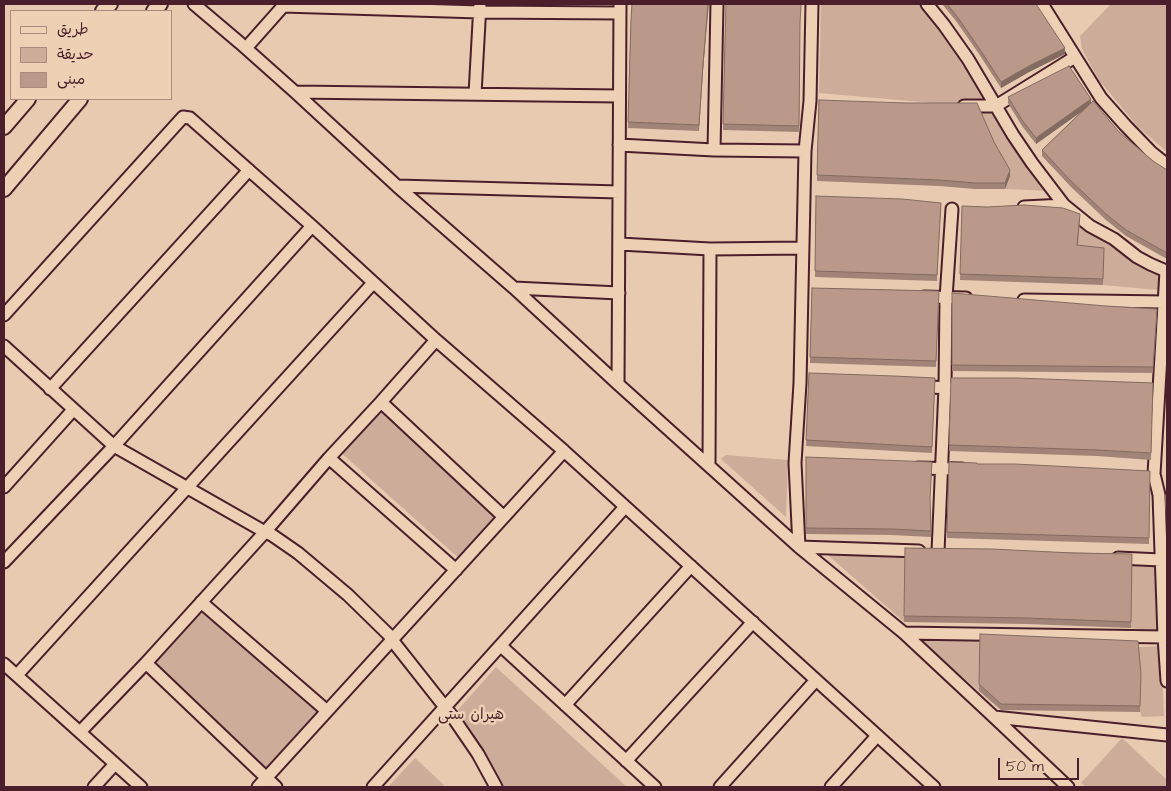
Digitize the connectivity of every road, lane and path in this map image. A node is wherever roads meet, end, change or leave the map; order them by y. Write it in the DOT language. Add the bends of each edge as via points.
graph roads {
  1 [pos="194,4"];
  2 [pos="717,4"];
  3 [pos="812,4"];
  4 [pos="926,4"];
  5 [pos="1042,4"];
  6 [pos="284,5"];
  7 [pos="480,8"];
  8 [pos="620,8"];
  9 [pos="246,48"];
  10 [pos="1075,57"];
  11 [pos="295,92"];
  12 [pos="475,94"];
  13 [pos="619,96"];
  14 [pos="27,100"];
  15 [pos="79,100"];
  16 [pos="955,105"];
  17 [pos="996,106"];
  18 [pos="4,127"];
  19 [pos="619,144"];
  20 [pos="714,150"];
  21 [pos="805,151"];
  22 [pos="1167,165"];
  23 [pos="249,170"];
  24 [pos="397,186"];
  25 [pos="4,189"];
  26 [pos="619,192"];
  27 [pos="1064,206"];
  28 [pos="1008,207"];
  29 [pos="952,209"];
  30 [pos="312,226"];
  31 [pos="620,244"];
  32 [pos="802,248"];
  33 [pos="710,249"];
  34 [pos="1167,270"];
  35 [pos="373,284"];
  36 [pos="514,288"];
  37 [pos="619,293"];
  38 [pos="918,296"];
  39 [pos="946,298"];
  40 [pos="976,299"];
  41 [pos="1016,299"];
  42 [pos="1165,302"];
  43 [pos="4,315"];
  44 [pos="436,340"];
  45 [pos="8,350"];
  46 [pos="4,363"];
  47 [pos="618,384"];
  48 [pos="906,386"];
  49 [pos="945,387"];
  50 [pos="50,388"];
  51 [pos="974,388"];
  52 [pos="381,402"];
  53 [pos="73,410"];
  54 [pos="114,446"];
  55 [pos="564,451"];
  56 [pos="329,458"];
  57 [pos="709,466"];
  58 [pos="912,468"];
  59 [pos="941,469"];
  60 [pos="970,470"];
  61 [pos="4,487"];
  62 [pos="187,487"];
  63 [pos="1163,495"];
  64 [pos="626,507"];
  65 [pos="504,517"];
  66 [pos="265,532"];
  67 [pos="799,547"];
  68 [pos="1103,558"];
  69 [pos="1161,560"];
  70 [pos="4,562"];
  71 [pos="691,566"];
  72 [pos="456,570"];
  73 [pos="201,602"];
  74 [pos="753,622"];
  75 [pos="904,633"];
  76 [pos="1164,638"];
  77 [pos="392,640"];
  78 [pos="501,646"];
  79 [pos="146,663"];
  80 [pos="4,664"];
  81 [pos="17,675"];
  82 [pos="816,680"];
  83 [pos="1167,681"];
  84 [pos="565,705"];
  85 [pos="446,707"];
  86 [pos="327,711"];
  87 [pos="994,717"];
  88 [pos="80,732"];
  89 [pos="1167,735"];
  90 [pos="877,736"];
  91 [pos="626,761"];
  92 [pos="115,764"];
  93 [pos="266,778"];
  94 [pos="94,787"];
  95 [pos="141,787"];
  96 [pos="258,787"];
  97 [pos="276,787"];
  98 [pos="373,787"];
  99 [pos="496,787"];
  100 [pos="655,787"];
  101 [pos="720,787"];
  102 [pos="831,787"];
  103 [pos="934,787"];
  104 [pos="1068,787"];
  1 -- 9 [label="street"];
  2 -- 20 [label="street"];
  3 -- 21 [label="street" via="815,101"];
  4 -- 17 [label="street" via="968,59"];
  5 -- 10 [label="street"];
  6 -- 7 [label="street"];
  6 -- 9 [label="street"];
  7 -- 8 [label="street"];
  7 -- 12 [label="street"];
  8 -- 13 [label="street"];
  9 -- 11 [label="street"];
  10 -- 17 [label="street"];
  10 -- 22 [label="street" via="1100,98 1124,126"];
  11 -- 12 [label="street"];
  11 -- 24 [label="street"];
  12 -- 13 [label="street"];
  13 -- 19 [label="street"];
  14 -- 18 [label="main road"];
  15 -- 25 [label="main road"];
  16 -- 17 [label="street"];
  17 -- 27 [label="street" via="1013,136"];
  19 -- 20 [label="street"];
  19 -- 26 [label="street"];
  20 -- 21 [label="street"];
  21 -- 32 [label="street" via="810,201"];
  23 -- 30 [label="street"];
  23 -- 43 [label="street" via="190,118 183,117"];
  23 -- 50 [label="street"];
  24 -- 26 [label="street"];
  24 -- 36 [label="street"];
  26 -- 31 [label="street"];
  27 -- 28 [label="street"];
  27 -- 34 [label="street" via="1137,257"];
  29 -- 39 [label="street"];
  30 -- 35 [label="street"];
  30 -- 54 [label="street"];
  31 -- 33 [label="street"];
  31 -- 37 [label="street"];
  32 -- 33 [label="street"];
  32 -- 67 [label="street" via="808,290"];
  33 -- 57 [label="street"];
  34 -- 42 [label="street"];
  35 -- 44 [label="street"];
  35 -- 62 [label="street"];
  36 -- 37 [label="street"];
  36 -- 47 [label="street"];
  37 -- 47 [label="street"];
  38 -- 39 [label="street"];
  39 -- 40 [label="street"];
  39 -- 49 [label="street"];
  41 -- 42 [label="street"];
  42 -- 63 [label="street" via="1154,393 1149,474"];
  44 -- 52 [label="street"];
  44 -- 55 [label="street"];
  45 -- 46 [label="street"];
  45 -- 50 [label="street"];
  47 -- 57 [label="street"];
  48 -- 49 [label="street"];
  49 -- 51 [label="street"];
  49 -- 59 [label="street"];
  50 -- 53 [label="street"];
  52 -- 56 [label="street"];
  52 -- 65 [label="street"];
  53 -- 54 [label="street"];
  53 -- 61 [label="street"];
  54 -- 62 [label="street"];
  54 -- 70 [label="street"];
  55 -- 64 [label="street"];
  55 -- 65 [label="street"];
  56 -- 66 [label="street"];
  56 -- 72 [label="street"];
  57 -- 67 [label="street"];
  58 -- 59 [label="street"];
  59 -- 60 [label="street"];
  59 -- 67 [label="street" via="943,552"];
  62 -- 66 [label="street"];
  62 -- 81 [label="street"];
  63 -- 69 [label="street"];
  64 -- 71 [label="street"];
  64 -- 78 [label="street"];
  65 -- 72 [label="street"];
  66 -- 73 [label="street"];
  66 -- 77 [label="street" via="324,574"];
  67 -- 75 [label="street"];
  68 -- 69 [label="street"];
  69 -- 76 [label="street"];
  71 -- 74 [label="street"];
  71 -- 84 [label="street"];
  72 -- 77 [label="street"];
  73 -- 79 [label="street"];
  73 -- 86 [label="street"];
  74 -- 82 [label="street"];
  74 -- 91 [label="street"];
  75 -- 76 [label="street"];
  75 -- 87 [label="street"];
  76 -- 83 [label="street"];
  77 -- 85 [label="street"];
  77 -- 86 [label="street"];
  78 -- 84 [label="street"];
  78 -- 85 [label="street"];
  79 -- 88 [label="street"];
  79 -- 93 [label="street"];
  80 -- 81 [label="street"];
  81 -- 88 [label="street"];
  82 -- 90 [label="street"];
  82 -- 101 [label="street"];
  84 -- 91 [label="street"];
  85 -- 98 [label="street"];
  85 -- 99 [label="street"];
  86 -- 93 [label="street"];
  87 -- 89 [label="street"];
  87 -- 104 [label="street"];
  88 -- 92 [label="street"];
  90 -- 102 [label="street"];
  90 -- 103 [label="street"];
  91 -- 100 [label="street"];
  92 -- 94 [label="street"];
  92 -- 95 [label="street"];
  93 -- 96 [label="street"];
  93 -- 97 [label="street"];
}
